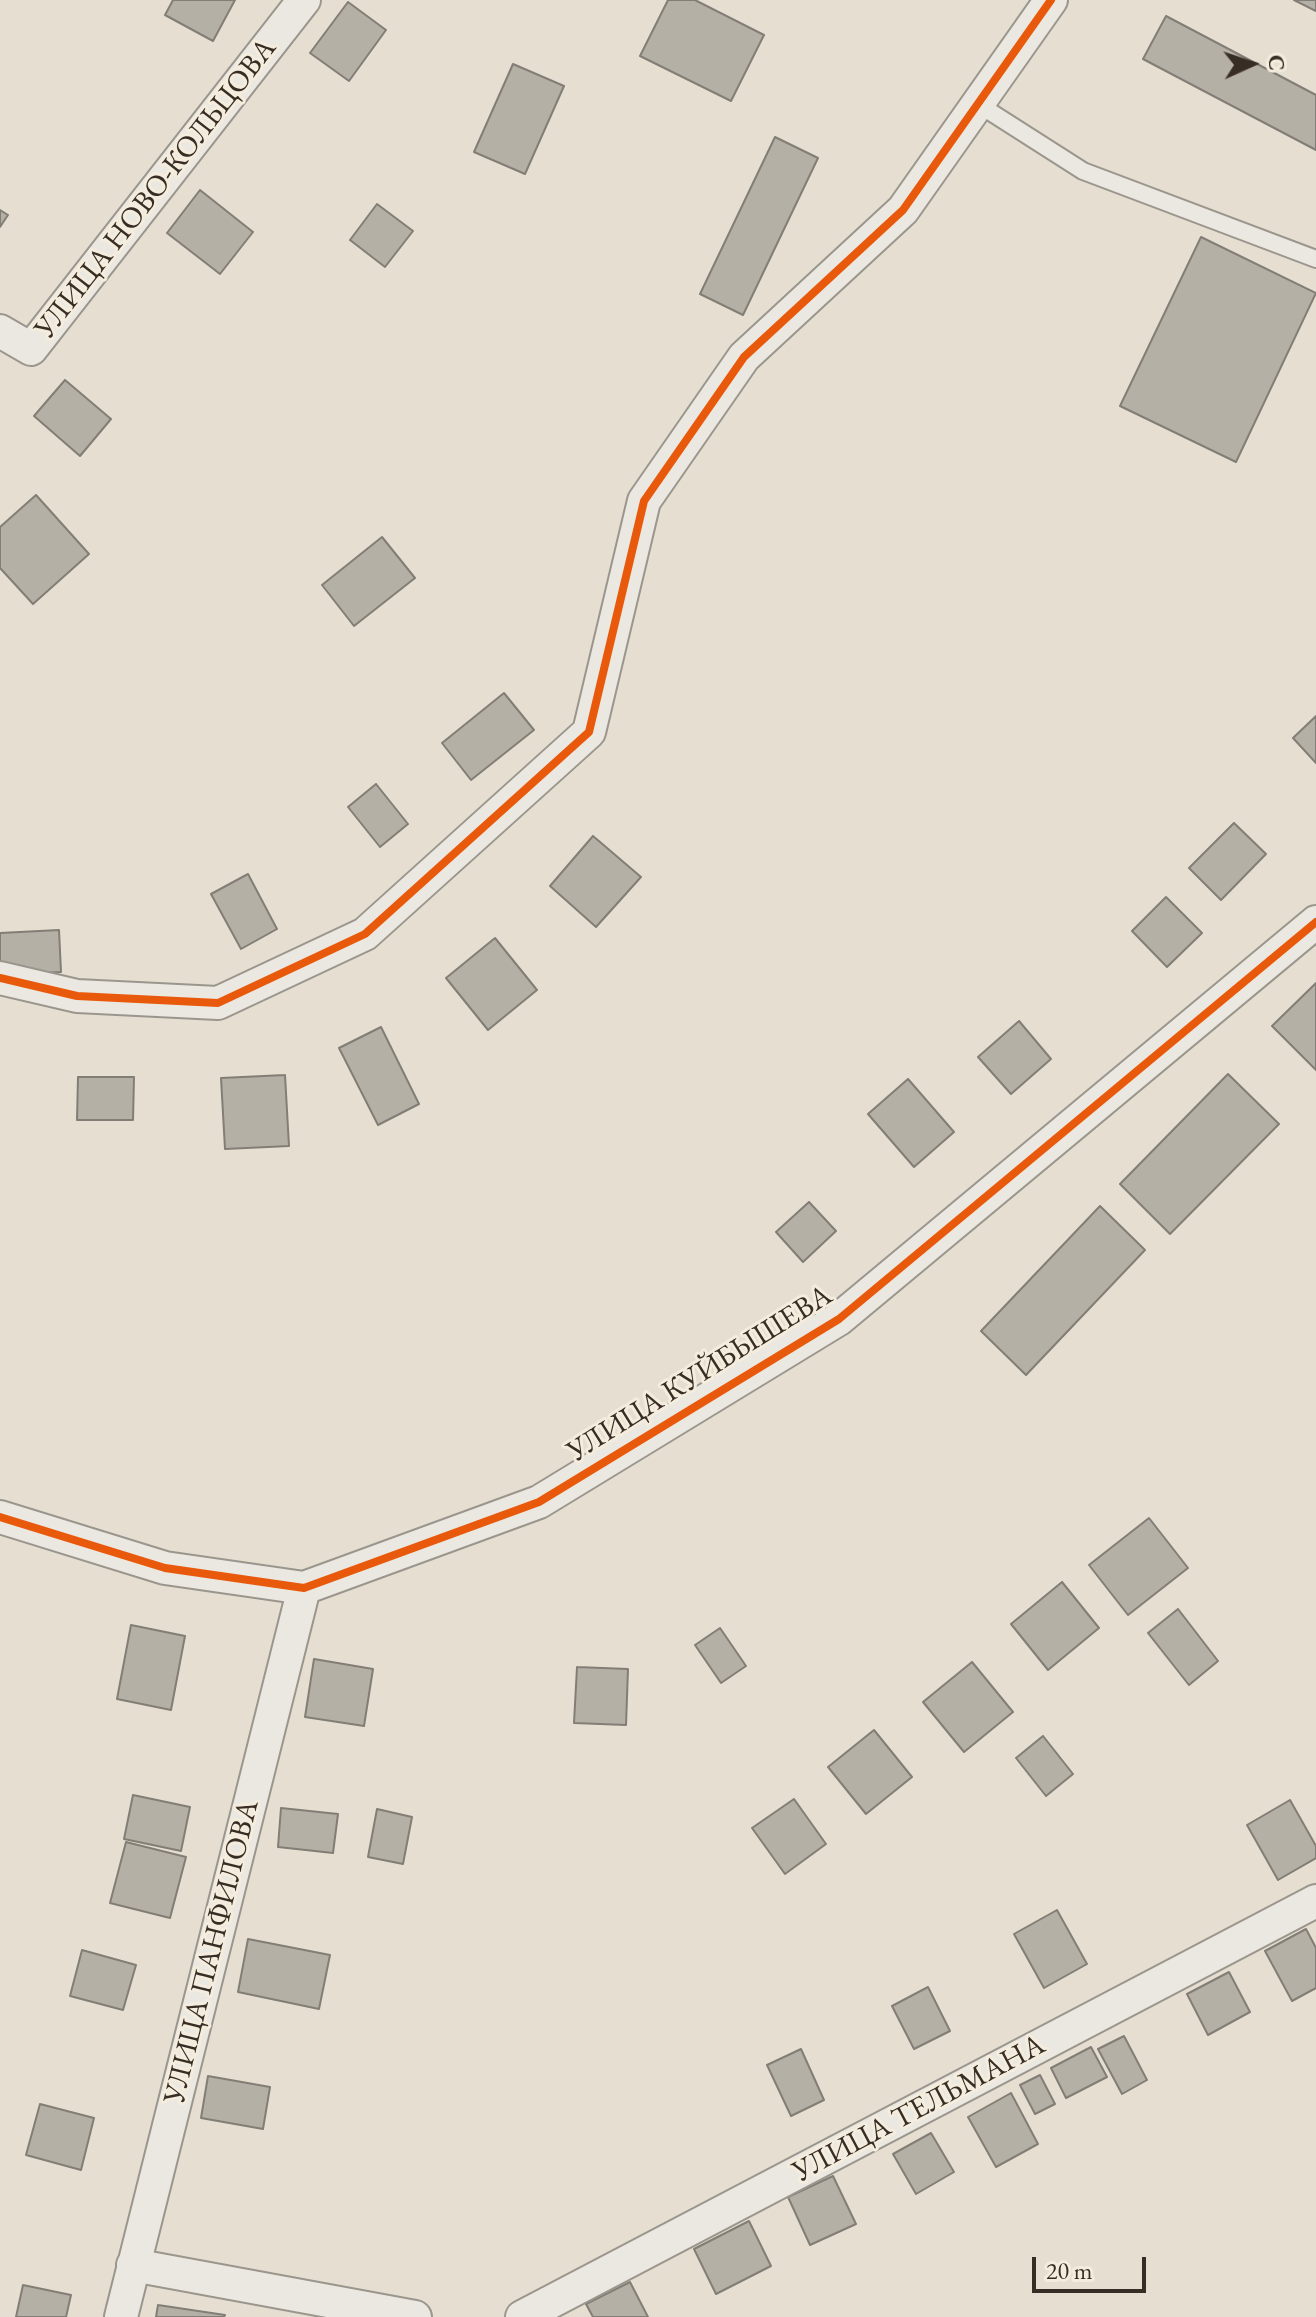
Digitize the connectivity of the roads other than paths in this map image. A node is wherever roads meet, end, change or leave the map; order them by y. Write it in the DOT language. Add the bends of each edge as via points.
graph roads {
  1 [pos="304,0"];
  2 [pos="1051,0"];
  3 [pos="978,104"];
  4 [pos="1316,259"];
  5 [pos="0,331"];
  6 [pos="1316,922"];
  7 [pos="0,978"];
  8 [pos="0,1517"];
  9 [pos="304,1588"];
  10 [pos="1316,1901"];
  11 [pos="133,2265"];
  12 [pos="121,2317"];
  13 [pos="415,2317"];
  14 [pos="522,2317"];
  1 -- 5 [label="street, УЛИЦА НОВО-КОЛЬЦОВА" via="31,349"];
  2 -- 3 [label="street"];
  3 -- 4 [label="lane" via="1083,171"];
  3 -- 7 [label="street" via="903,210 744,357 644,501 589,732 365,934 218,1003 77,996"];
  6 -- 9 [label="street, УЛИЦА КУЙБЫШЕВА" via="839,1319 539,1502"];
  8 -- 9 [label="street, УЛИЦА КУЙБЫШЕВА" via="165,1568"];
  9 -- 11 [label="street, УЛИЦА ПАНФИЛОВА"];
  10 -- 14 [label="street, УЛИЦА ТЕЛЬМАНА"];
  11 -- 12 [label="street, УЛИЦА ПАНФИЛОВА"];
  11 -- 13 [label="street"];
}
